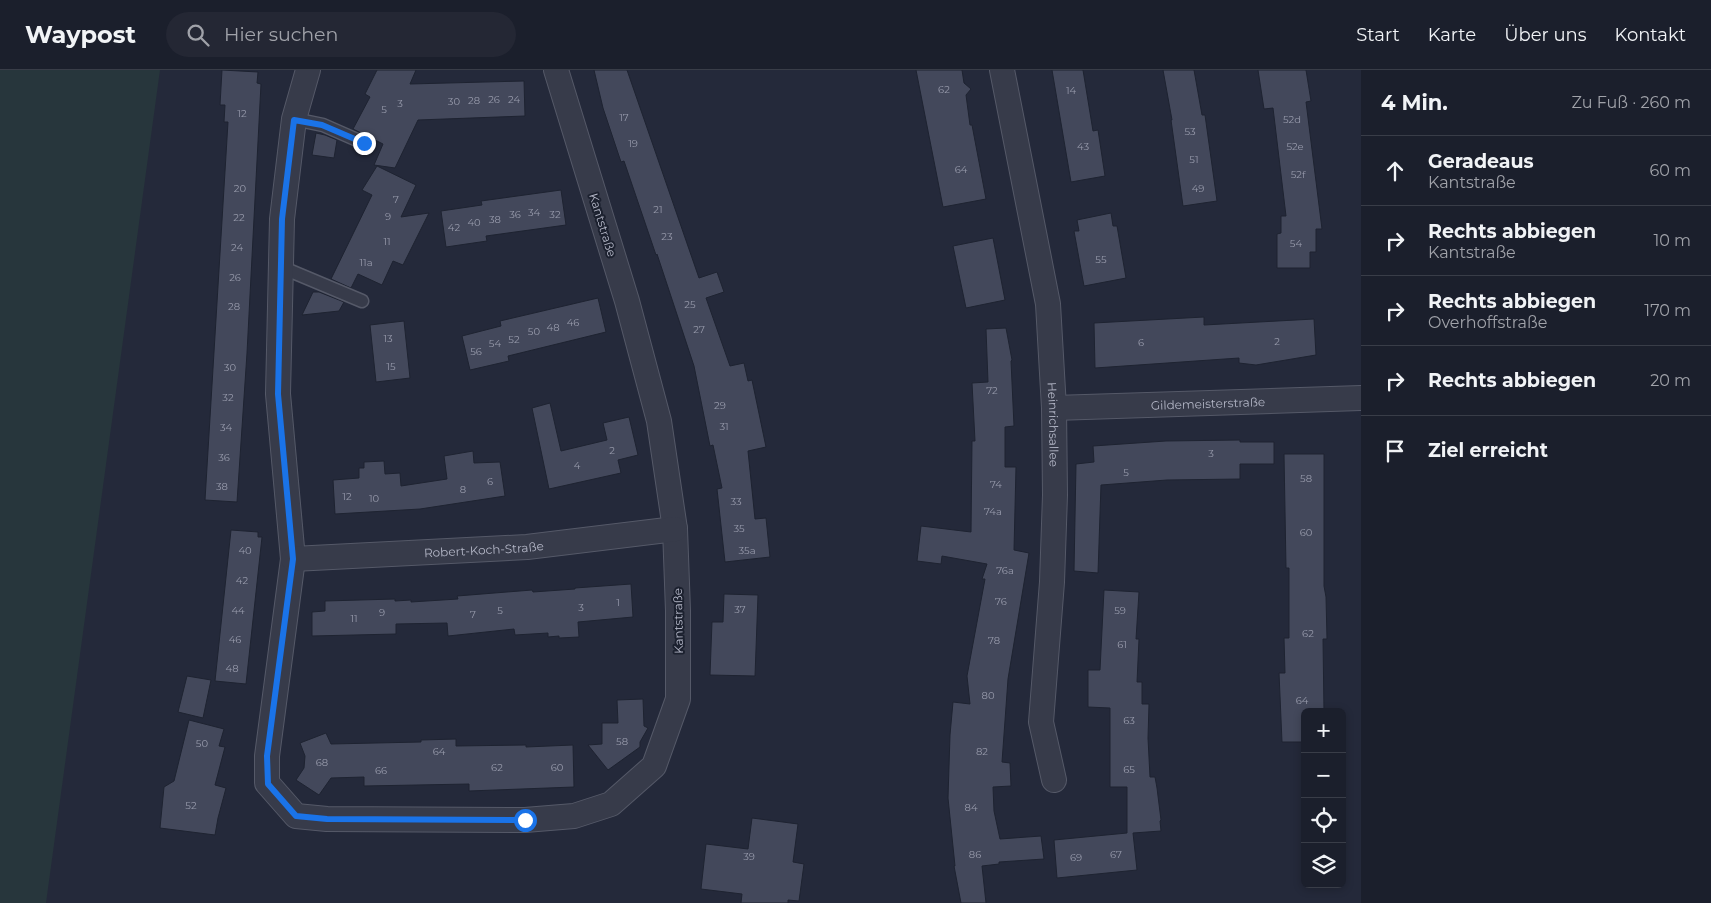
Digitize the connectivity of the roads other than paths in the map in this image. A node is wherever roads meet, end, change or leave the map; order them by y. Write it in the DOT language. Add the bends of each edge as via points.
graph roads {
  1 [pos="308,70"];
  2 [pos="556,70"];
  3 [pos="1002,70"];
  4 [pos="294,120"];
  5 [pos="364,143"];
  6 [pos="281,266"];
  7 [pos="362,301"];
  8 [pos="1361,398"];
  9 [pos="1054,408"];
  10 [pos="675,529"];
  11 [pos="293,559"];
  12 [pos="1054,780"];
  1 -- 4 [label="street"];
  2 -- 10 [label="street, Kantstraße" via="627,301 659,421"];
  3 -- 9 [label="street, Heinrichsallee" via="1048,304"];
  4 -- 5 [label="lane" via="322,125"];
  4 -- 6 [label="street" via="282,219"];
  6 -- 7 [label="lane"];
  6 -- 11 [label="street" via="278,394"];
  8 -- 9 [label="street, Gildemeisterstraße"];
  9 -- 12 [label="street, Heinrichsallee" via="1052,582 1041,722"];
  10 -- 11 [label="street, Robert-Koch-Straße" via="527,547"];
  10 -- 11 [label="street, Kantstraße" via="678,699 654,766 611,804 574,816 525,820 296,816 268,784 267,756"];
}
